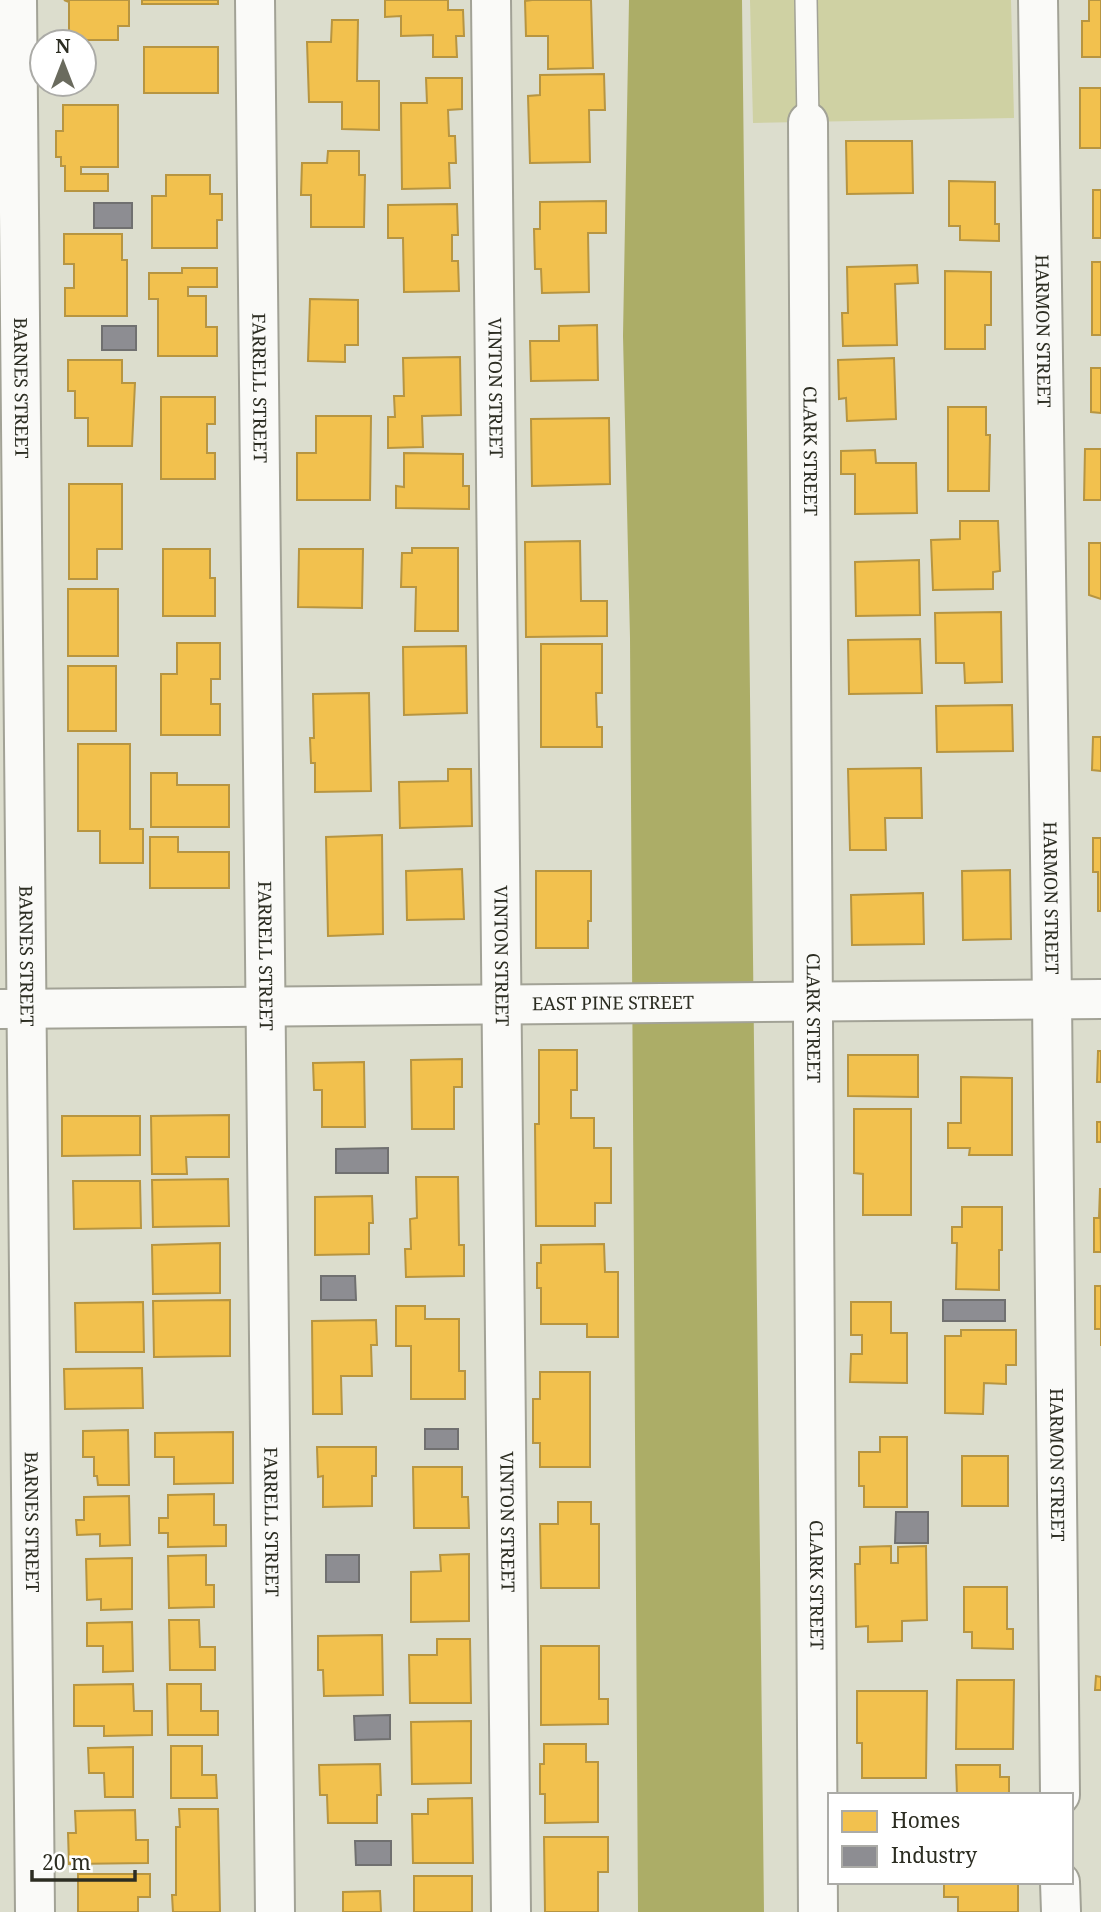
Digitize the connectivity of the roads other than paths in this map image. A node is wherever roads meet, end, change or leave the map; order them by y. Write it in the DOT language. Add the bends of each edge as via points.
graph roads {
  1 [pos="17,0"];
  2 [pos="255,0"];
  3 [pos="491,0"];
  4 [pos="806,0"];
  5 [pos="1038,0"];
  6 [pos="808,122"];
  7 [pos="1052,999"];
  8 [pos="1101,999"];
  9 [pos="794,1002"];
  10 [pos="502,1005"];
  11 [pos="265,1007"];
  12 [pos="13,1009"];
  13 [pos="1059,1793"];
  14 [pos="1060,1884"];
  15 [pos="35,1912"];
  16 [pos="275,1912"];
  17 [pos="511,1912"];
  18 [pos="818,1912"];
  19 [pos="1060,1912"];
  1 -- 12 [label="street, BARNES STREET"];
  2 -- 11 [label="street, FARRELL STREET"];
  3 -- 10 [label="street, VINTON STREET"];
  4 -- 6 [label="lane"];
  5 -- 7 [label="street, HARMON STREET"];
  6 -- 9 [label="street, CLARK STREET"];
  7 -- 8 [label="street, EAST PINE STREET"];
  7 -- 9 [label="street, EAST PINE STREET"];
  7 -- 13 [label="street, HARMON STREET"];
  9 -- 10 [label="street, EAST PINE STREET"];
  9 -- 18 [label="street, CLARK STREET"];
  10 -- 11 [label="street, EAST PINE STREET"];
  10 -- 17 [label="street, VINTON STREET"];
  11 -- 12 [label="street, EAST PINE STREET"];
  11 -- 16 [label="street, FARRELL STREET"];
  12 -- 15 [label="street, BARNES STREET"];
  14 -- 19 [label="street"];
}
